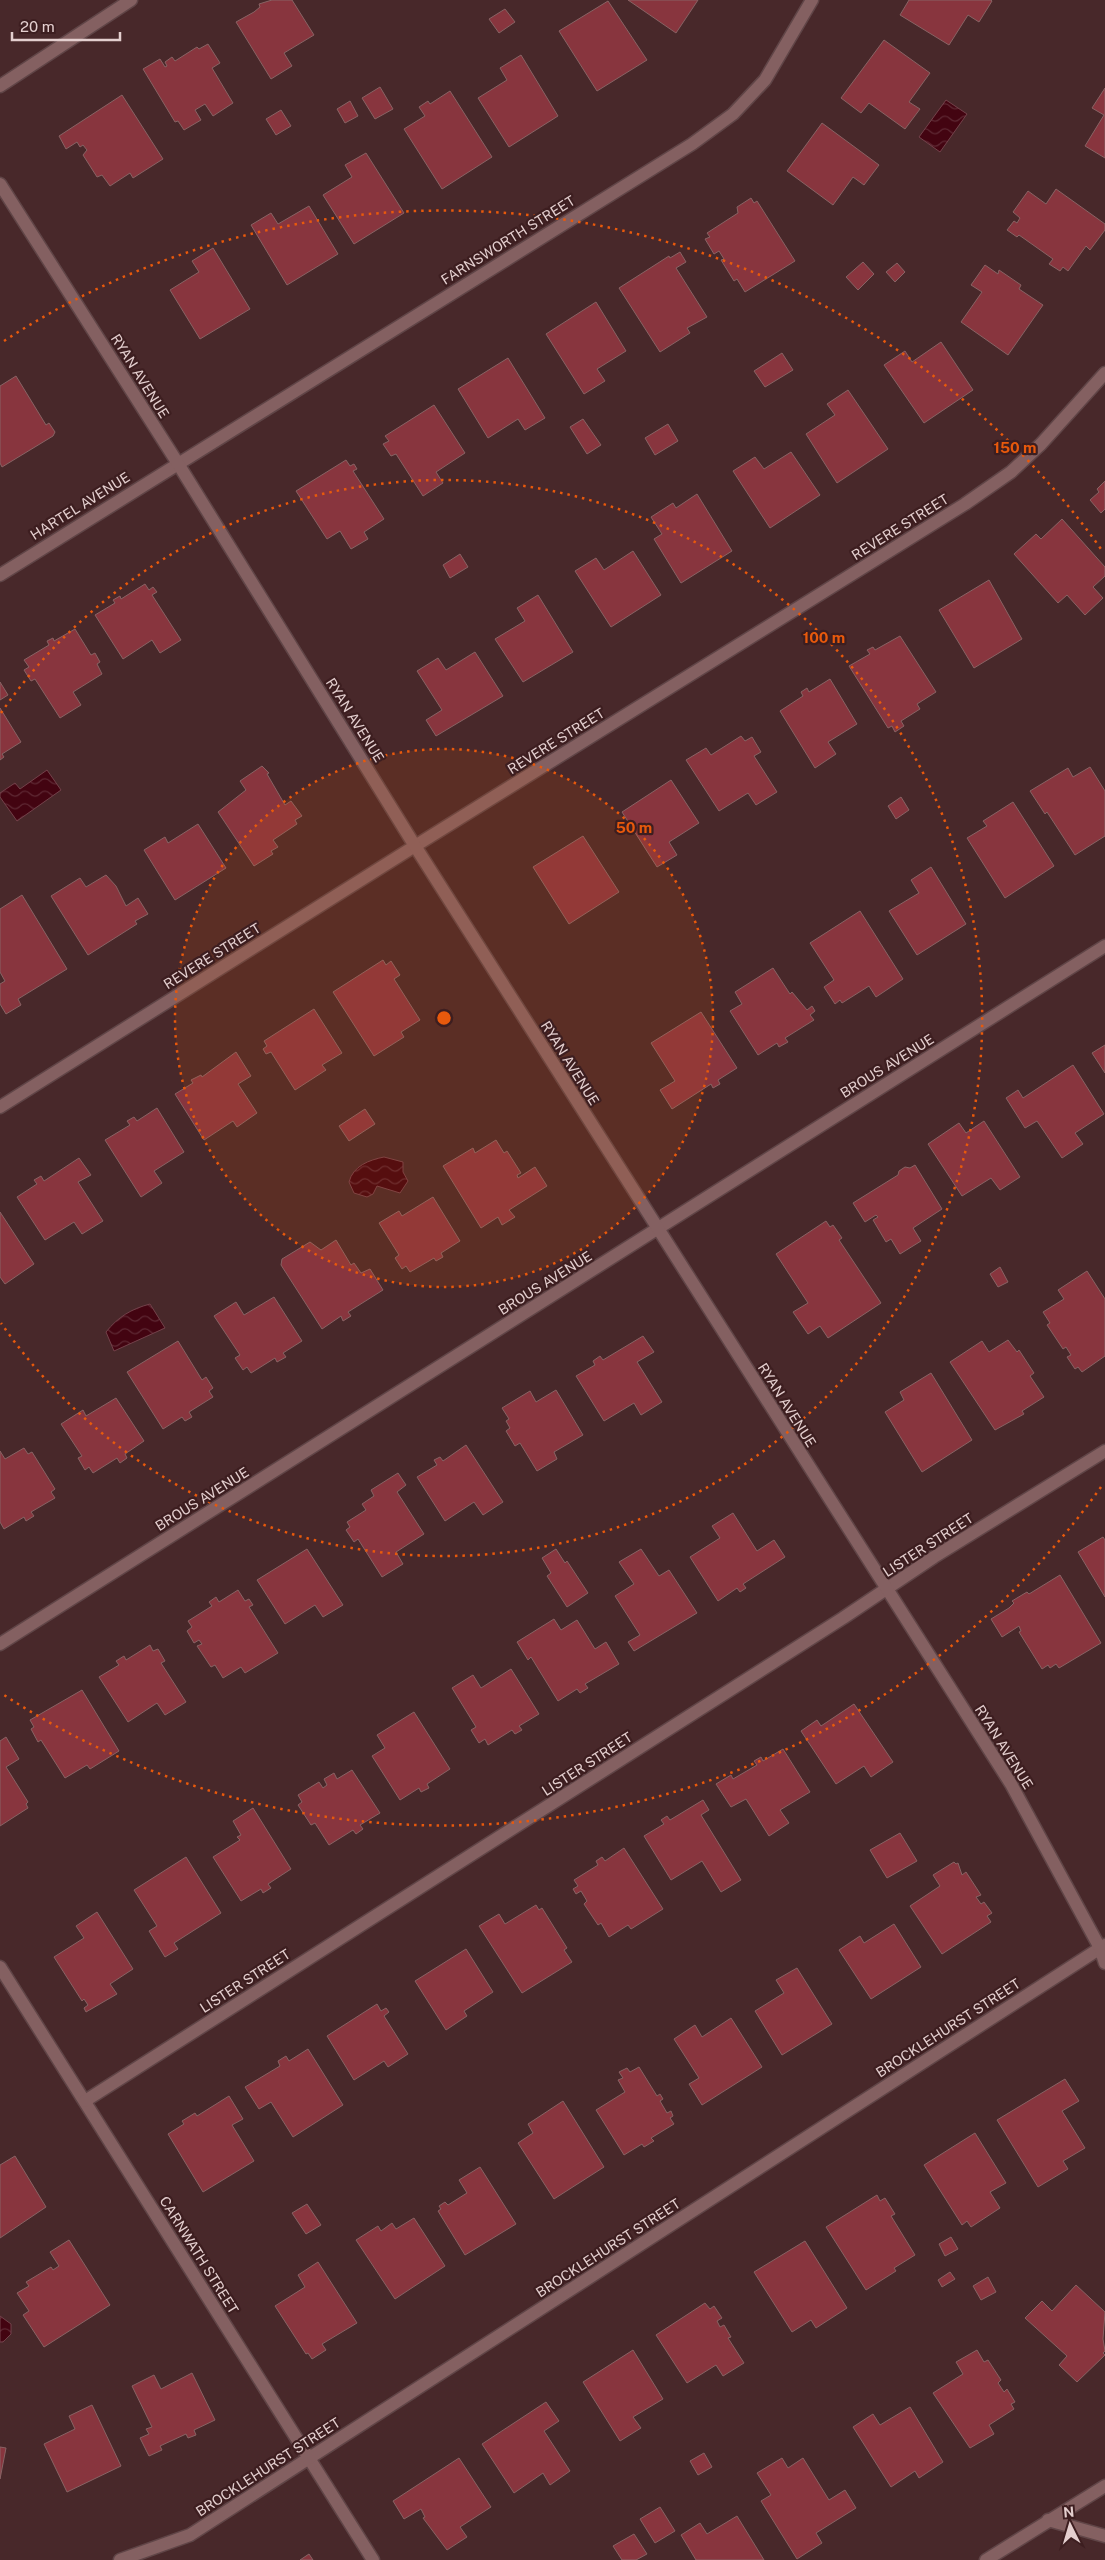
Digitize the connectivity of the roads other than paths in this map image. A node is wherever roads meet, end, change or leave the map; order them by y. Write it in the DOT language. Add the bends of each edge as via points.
graph roads {
  1 [pos="131,0"];
  2 [pos="812,0"];
  3 [pos="0,86"];
  4 [pos="0,184"];
  5 [pos="1105,373"];
  6 [pos="177,462"];
  7 [pos="0,575"];
  8 [pos="415,846"];
  9 [pos="1105,946"];
  10 [pos="0,1108"];
  11 [pos="658,1230"];
  12 [pos="1105,1451"];
  13 [pos="886,1590"];
  14 [pos="0,1644"];
  15 [pos="1102,1947"];
  16 [pos="1105,1963"];
  17 [pos="0,1967"];
  18 [pos="85,2101"];
  19 [pos="309,2459"];
  20 [pos="1105,2486"];
  21 [pos="1048,2520"];
  22 [pos="1105,2536"];
  23 [pos="120,2560"];
  24 [pos="373,2560"];
  25 [pos="986,2560"];
  1 -- 3 [label="street"];
  2 -- 6 [label="street, FARNSWORTH STREET" via="765,80 733,114 699,139"];
  4 -- 6 [label="street, RYAN AVENUE"];
  5 -- 8 [label="street, REVERE STREET" via="1041,444 1011,472 965,504"];
  6 -- 7 [label="street, HARTEL AVENUE"];
  6 -- 8 [label="street, RYAN AVENUE"];
  8 -- 10 [label="street, REVERE STREET"];
  8 -- 11 [label="street, RYAN AVENUE"];
  9 -- 11 [label="street, BROUS AVENUE"];
  11 -- 13 [label="street, RYAN AVENUE"];
  11 -- 14 [label="street, BROUS AVENUE"];
  12 -- 13 [label="street, LISTER STREET"];
  13 -- 15 [label="street, RYAN AVENUE" via="1011,1784"];
  13 -- 18 [label="street, LISTER STREET"];
  15 -- 16 [label="street, RYAN AVENUE"];
  15 -- 19 [label="street, BROCKLEHURST STREET"];
  17 -- 18 [label="street, CARNWATH STREET"];
  18 -- 19 [label="street, CARNWATH STREET"];
  19 -- 23 [label="street, BROCKLEHURST STREET" via="190,2535"];
  19 -- 24 [label="street, CARNWATH STREET"];
  20 -- 21 [label="street"];
  21 -- 22 [label="street"];
  21 -- 25 [label="street"];
}
